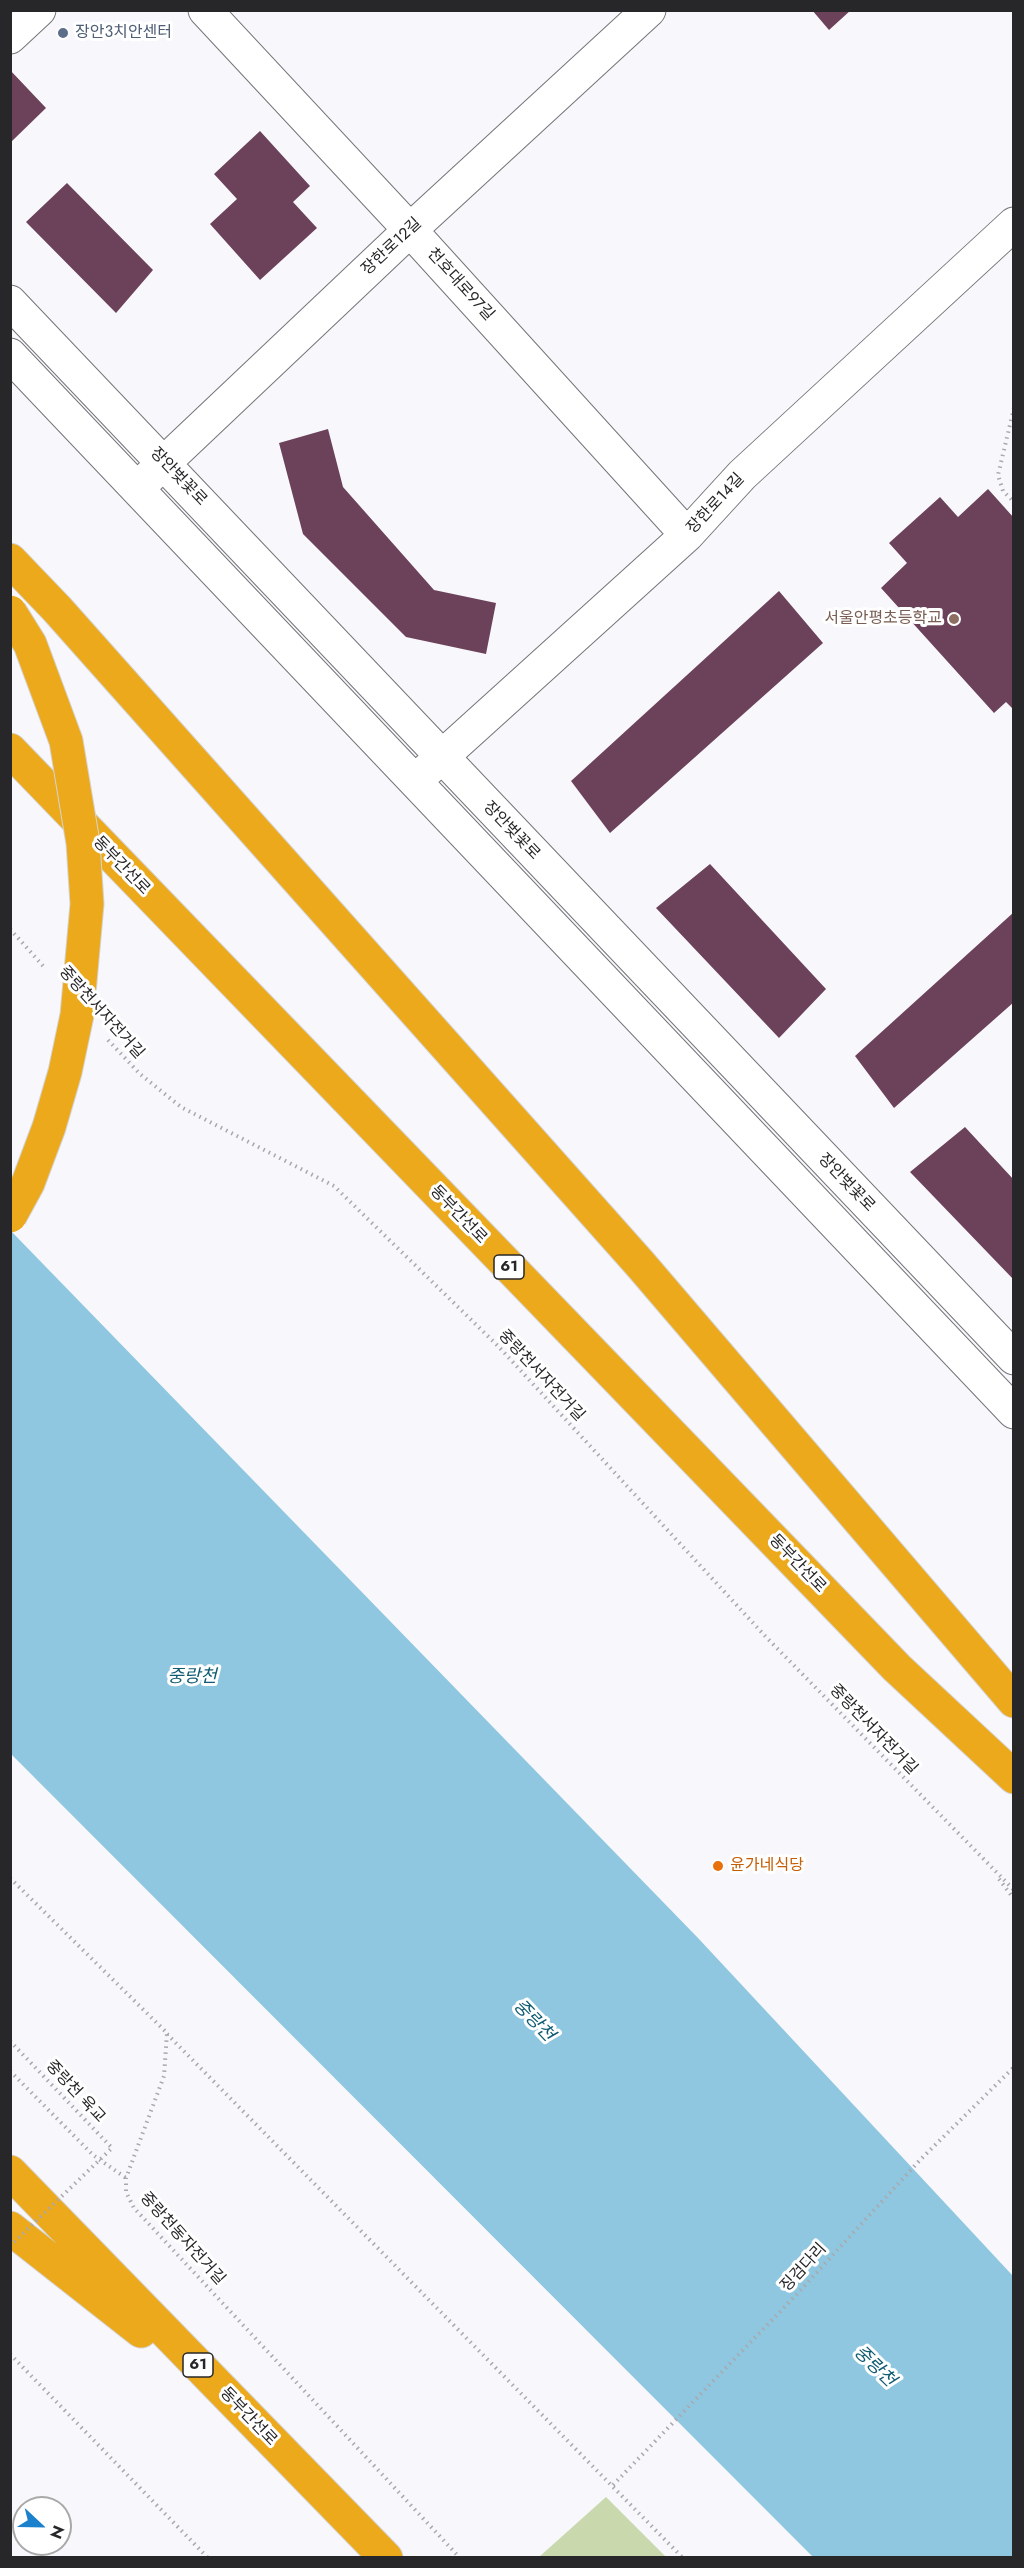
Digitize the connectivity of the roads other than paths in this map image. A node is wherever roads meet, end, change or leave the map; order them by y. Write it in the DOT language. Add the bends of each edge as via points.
graph roads {
  1 [pos="39,10"];
  2 [pos="205,10"];
  3 [pos="649,10"];
  4 [pos="10,37"];
  5 [pos="1014,224"];
  6 [pos="410,230"];
  7 [pos="10,302"];
  8 [pos="10,355"];
  9 [pos="164,462"];
  10 [pos="137,487"];
  11 [pos="687,535"];
  12 [pos="10,560"];
  13 [pos="10,612"];
  14 [pos="10,750"];
  15 [pos="442,757"];
  16 [pos="415,781"];
  17 [pos="10,1216"];
  18 [pos="1014,1358"];
  19 [pos="1014,1412"];
  20 [pos="1014,1701"];
  21 [pos="1014,1777"];
  22 [pos="10,2172"];
  23 [pos="10,2228"];
  24 [pos="248,2417"];
  25 [pos="386,2558"];
  1 -- 4 [label="street"];
  2 -- 6 [label="street, 천호대로97길"];
  3 -- 6 [label="street, 장한로12길"];
  5 -- 11 [label="street, 장한로14길" via="742,475"];
  6 -- 9 [label="street, 장한로12길"];
  6 -- 11 [label="street, 천호대로97길"];
  7 -- 9 [label="street, 장안벚꽃로"];
  8 -- 10 [label="street"];
  9 -- 10 [label="street, 장한로12길"];
  9 -- 15 [label="street, 장안벚꽃로"];
  10 -- 16 [label="street"];
  11 -- 15 [label="street, 장한로14길"];
  12 -- 20 [label="highway" via="641,1266"];
  13 -- 17 [label="highway, bridge" via="30,644 66,741 83,843 87,904 77,1015 64,1072 28,1183"];
  14 -- 21 [label="highway, 동부간선로 / 61" via="897,1668"];
  15 -- 16 [label="street, 장한로14길"];
  15 -- 18 [label="street, 장안벚꽃로"];
  16 -- 19 [label="street"];
  22 -- 24 [label="highway, 동부간선로 / 61"];
  23 -- 24 [label="highway"];
  24 -- 25 [label="highway, 동부간선로 / 61"];
}
